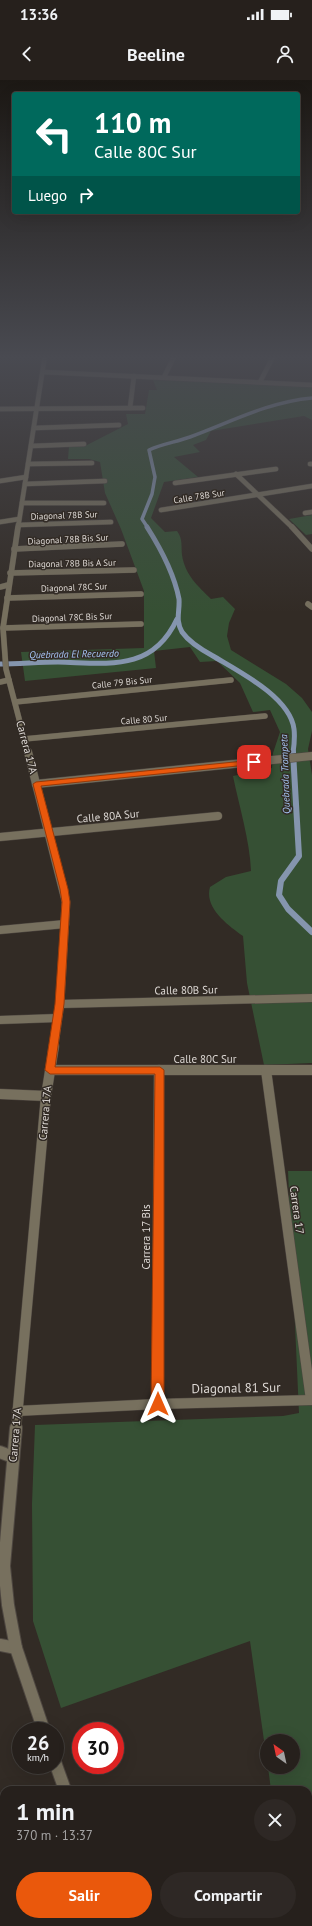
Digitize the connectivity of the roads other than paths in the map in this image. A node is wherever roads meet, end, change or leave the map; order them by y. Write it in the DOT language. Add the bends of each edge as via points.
graph roads {
  1 [pos="32,441"];
  2 [pos="84,444"];
  3 [pos="31,446"];
  4 [pos="28,464"];
  5 [pos="92,464"];
  6 [pos="276,469"];
  7 [pos="236,474"];
  8 [pos="26,477"];
  9 [pos="0,481"];
  10 [pos="105,481"];
  11 [pos="175,482"];
  12 [pos="25,484"];
  13 [pos="312,486"];
  14 [pos="259,495"];
  15 [pos="22,503"];
  16 [pos="104,503"];
  17 [pos="161,510"];
  18 [pos="312,512"];
  19 [pos="305,513"];
  20 [pos="19,519"];
  21 [pos="0,522"];
  22 [pos="111,522"];
  23 [pos="18,525"];
  24 [pos="312,539"];
  25 [pos="304,540"];
  26 [pos="122,544"];
  27 [pos="312,549"];
  28 [pos="14,550"];
  29 [pos="134,570"];
  30 [pos="10,573"];
  31 [pos="8,585"];
  32 [pos="0,587"];
  33 [pos="141,594"];
  34 [pos="7,598"];
  35 [pos="2,618"];
  36 [pos="141,624"];
  37 [pos="3,628"];
  38 [pos="2,650"];
  39 [pos="231,680"];
  40 [pos="4,681"];
  41 [pos="15,702"];
  42 [pos="265,716"];
  43 [pos="24,739"];
  44 [pos="312,756"];
  45 [pos="36,784"];
  46 [pos="218,816"];
  47 [pos="49,832"];
  48 [pos="0,837"];
  49 [pos="65,924"];
  50 [pos="0,930"];
  51 [pos="312,998"];
  52 [pos="60,1004"];
  53 [pos="57,1018"];
  54 [pos="0,1020"];
  55 [pos="50,1070"];
  56 [pos="160,1070"];
  57 [pos="266,1070"];
  58 [pos="312,1070"];
  59 [pos="0,1094"];
  60 [pos="46,1096"];
  61 [pos="311,1400"];
  62 [pos="158,1404"];
  63 [pos="17,1412"];
  64 [pos="0,1452"];
  65 [pos="13,1457"];
  66 [pos="0,1646"];
  67 [pos="16,1648"];
  68 [pos="41,1722"];
  69 [pos="59,1774"];
  70 [pos="63,1786"];
  1 -- 3 [label="street, Carrera 17A"];
  2 -- 3 [label="street"];
  3 -- 4 [label="street, Carrera 17A"];
  4 -- 5 [label="street"];
  4 -- 8 [label="street, Carrera 17A"];
  6 -- 7 [label="street"];
  7 -- 11 [label="street"];
  7 -- 14 [label="street"];
  8 -- 9 [label="street"];
  8 -- 12 [label="street, Carrera 17A"];
  10 -- 12 [label="street"];
  12 -- 15 [label="street, Carrera 17A"];
  13 -- 14 [label="street, Calle 78B Sur"];
  14 -- 17 [label="street, Calle 78B Sur"];
  14 -- 25 [label="street" via="283,516"];
  15 -- 16 [label="street"];
  15 -- 20 [label="street, Carrera 17A"];
  18 -- 19 [label="street"];
  20 -- 21 [label="street"];
  20 -- 23 [label="street, Carrera 17A"];
  22 -- 23 [label="street, Diagonal 78B Sur"];
  23 -- 28 [label="street, Carrera 17A"];
  24 -- 25 [label="street"];
  25 -- 27 [label="street"];
  26 -- 28 [label="street, Diagonal 78B Bis Sur"];
  28 -- 30 [label="street, Carrera 17A"];
  29 -- 30 [label="street, Diagonal 78B Bis A Sur"];
  30 -- 31 [label="street, Carrera 17A"];
  31 -- 32 [label="street"];
  31 -- 34 [label="street, Carrera 17A"];
  33 -- 34 [label="street, Diagonal 78C Sur"];
  34 -- 35 [label="street, Carrera 17A"];
  35 -- 37 [label="street, Carrera 17A"];
  36 -- 37 [label="street, Diagonal 78C Bis Sur"];
  37 -- 38 [label="street, Carrera 17A"];
  38 -- 40 [label="street, Carrera 17A" via="6,669"];
  39 -- 41 [label="street, Calle 79 Bis Sur"];
  40 -- 41 [label="street, Carrera 17A"];
  41 -- 43 [label="street, Carrera 17A"];
  42 -- 43 [label="street, Calle 80 Sur"];
  43 -- 45 [label="street, Carrera 17A"];
  44 -- 45 [label="street"];
  45 -- 47 [label="street, Carrera 17A"];
  46 -- 47 [label="street, Calle 80A Sur"];
  47 -- 48 [label="street, Calle 80A Sur"];
  47 -- 49 [label="street, Carrera 17A" via="64,889"];
  49 -- 50 [label="street"];
  49 -- 52 [label="street, Carrera 17A"];
  51 -- 52 [label="street, Calle 80B Sur"];
  52 -- 53 [label="street, Carrera 17A"];
  53 -- 54 [label="street"];
  53 -- 55 [label="street, Carrera 17A"];
  55 -- 56 [label="street, Calle 80C Sur"];
  55 -- 60 [label="street, Carrera 17A"];
  56 -- 57 [label="street, Calle 80C Sur"];
  56 -- 62 [label="street, Carrera 17 Bis"];
  57 -- 58 [label="street, Calle 80C Sur"];
  57 -- 61 [label="street, Carrera 17"];
  59 -- 60 [label="street"];
  60 -- 63 [label="street, Carrera 17A"];
  61 -- 62 [label="street, Diagonal 81 Sur"];
  62 -- 63 [label="street, Diagonal 81 Sur"];
  63 -- 65 [label="street, Carrera 17A"];
  64 -- 65 [label="street"];
  65 -- 67 [label="street, Carrera 17A" via="4,1566"];
  66 -- 67 [label="street"];
  67 -- 68 [label="street, Carrera 17A"];
  69 -- 70 [label="street"];
}
